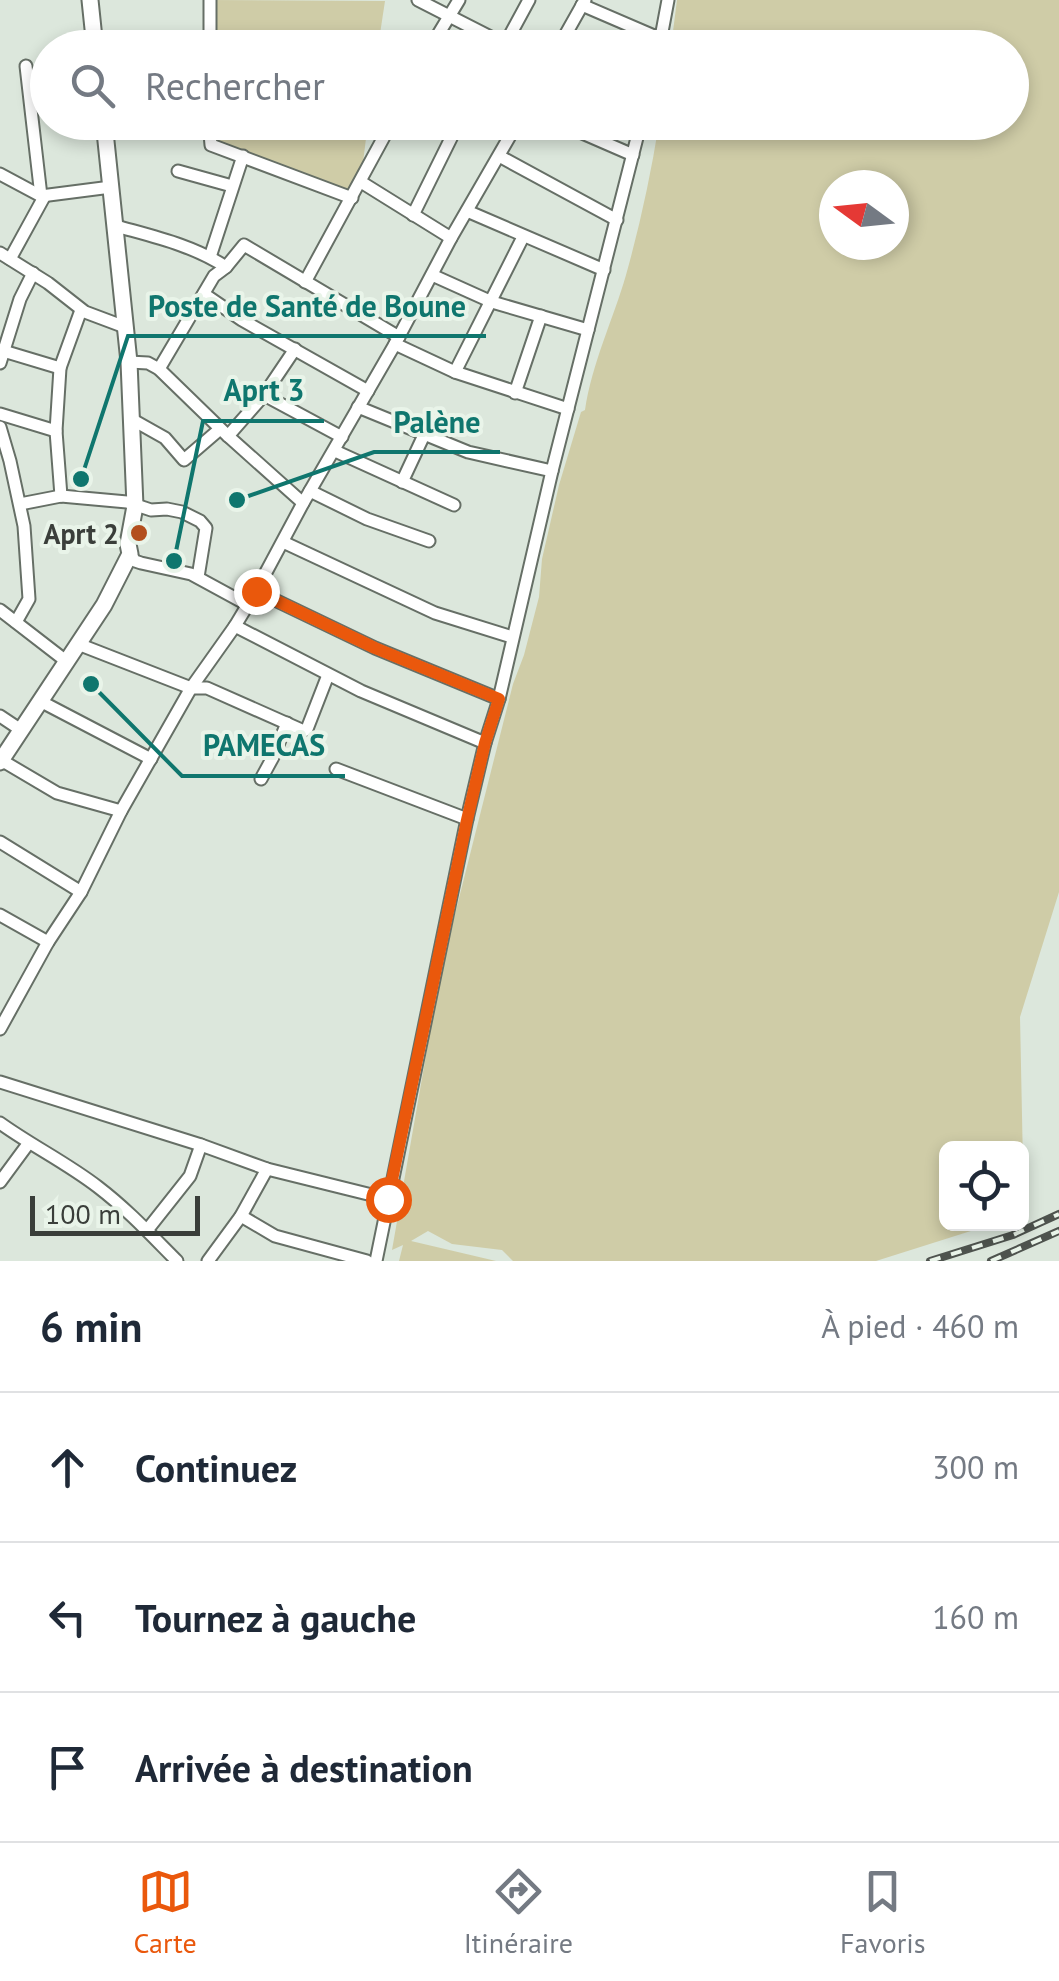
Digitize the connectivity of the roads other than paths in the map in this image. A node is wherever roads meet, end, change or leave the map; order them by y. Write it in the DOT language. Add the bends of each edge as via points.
graph roads {
  1 [pos="90,0"];
  2 [pos="208,0"];
  3 [pos="418,0"];
  4 [pos="459,0"];
  5 [pos="529,0"];
  6 [pos="668,0"];
  7 [pos="584,3"];
  8 [pos="448,16"];
  9 [pos="93,30"];
  10 [pos="209,30"];
  11 [pos="440,30"];
  12 [pos="476,30"];
  13 [pos="515,30"];
  14 [pos="568,30"];
  15 [pos="635,30"];
  16 [pos="662,30"];
  17 [pos="26,66"];
  18 [pos="30,99"];
  19 [pos="35,140"];
  20 [pos="106,140"];
  21 [pos="211,140"];
  22 [pos="383,140"];
  23 [pos="450,140"];
  24 [pos="508,140"];
  25 [pos="598,140"];
  26 [pos="636,140"];
  27 [pos="632,155"];
  28 [pos="243,156"];
  29 [pos="499,156"];
  30 [pos="178,171"];
  31 [pos="0,174"];
  32 [pos="361,182"];
  33 [pos="232,186"];
  34 [pos="111,187"];
  35 [pos="42,197"];
  36 [pos="352,198"];
  37 [pos="467,210"];
  38 [pos="412,215"];
  39 [pos="617,220"];
  40 [pos="116,226"];
  41 [pos="523,237"];
  42 [pos="451,238"];
  43 [pos="5,256"];
  44 [pos="210,257"];
  45 [pos="226,268"];
  46 [pos="604,270"];
  47 [pos="32,274"];
  48 [pos="432,275"];
  49 [pos="304,282"];
  50 [pos="204,294"];
  51 [pos="492,302"];
  52 [pos="81,310"];
  53 [pos="541,316"];
  54 [pos="125,327"];
  55 [pos="588,330"];
  56 [pos="397,340"];
  57 [pos="294,350"];
  58 [pos="1,355"];
  59 [pos="129,362"];
  60 [pos="60,368"];
  61 [pos="160,369"];
  62 [pos="455,372"];
  63 [pos="368,390"];
  64 [pos="515,393"];
  65 [pos="264,395"];
  66 [pos="358,407"];
  67 [pos="568,409"];
  68 [pos="0,414"];
  69 [pos="133,420"];
  70 [pos="0,427"];
  71 [pos="56,431"];
  72 [pos="224,433"];
  73 [pos="424,435"];
  74 [pos="342,437"];
  75 [pos="335,450"];
  76 [pos="552,472"];
  77 [pos="402,482"];
  78 [pos="61,496"];
  79 [pos="306,497"];
  80 [pos="20,504"];
  81 [pos="454,505"];
  82 [pos="135,506"];
  83 [pos="283,542"];
  84 [pos="429,542"];
  85 [pos="130,554"];
  86 [pos="198,577"];
  87 [pos="256,591"];
  88 [pos="248,605"];
  89 [pos="0,610"];
  90 [pos="16,622"];
  91 [pos="235,626"];
  92 [pos="512,637"];
  93 [pos="78,644"];
  94 [pos="66,662"];
  95 [pos="328,675"];
  96 [pos="191,688"];
  97 [pos="499,699"];
  98 [pos="40,700"];
  99 [pos="0,716"];
  100 [pos="287,723"];
  101 [pos="21,730"];
  102 [pos="485,743"];
  103 [pos="151,760"];
  104 [pos="1,761"];
  105 [pos="336,769"];
  106 [pos="261,779"];
  107 [pos="120,810"];
  108 [pos="467,820"];
  109 [pos="0,842"];
  110 [pos="81,892"];
  111 [pos="0,915"];
  112 [pos="48,942"];
  113 [pos="5,1006"];
  114 [pos="0,1029"];
  115 [pos="0,1082"];
  116 [pos="0,1123"];
  117 [pos="28,1144"];
  118 [pos="200,1144"];
  119 [pos="267,1169"];
  120 [pos="0,1182"];
  121 [pos="388,1199"];
  122 [pos="241,1216"];
  123 [pos="148,1229"];
  124 [pos="177,1261"];
  125 [pos="208,1261"];
  126 [pos="367,1261"];
  127 [pos="376,1261"];
  1 -- 9 [label="street"];
  2 -- 10 [label="street"];
  3 -- 8 [label="street"];
  4 -- 8 [label="street"];
  5 -- 13 [label="street"];
  6 -- 16 [label="street"];
  7 -- 14 [label="street"];
  7 -- 15 [label="street"];
  8 -- 11 [label="street"];
  8 -- 12 [label="street"];
  17 -- 18 [label="street"];
  19 -- 35 [label="street"];
  20 -- 34 [label="street"];
  21 -- 28 [label="street"];
  22 -- 32 [label="street"];
  23 -- 38 [label="street"];
  24 -- 29 [label="street"];
  25 -- 27 [label="street"];
  26 -- 27 [label="street"];
  27 -- 39 [label="street"];
  28 -- 33 [label="street"];
  28 -- 36 [label="street"];
  29 -- 37 [label="street"];
  29 -- 39 [label="street"];
  30 -- 33 [label="street"];
  31 -- 35 [label="street"];
  32 -- 36 [label="street"];
  32 -- 38 [label="street"];
  33 -- 44 [label="street"];
  34 -- 35 [label="street"];
  34 -- 40 [label="street"];
  35 -- 43 [label="street"];
  36 -- 49 [label="street"];
  37 -- 41 [label="street"];
  37 -- 42 [label="street"];
  38 -- 42 [label="street"];
  39 -- 46 [label="street"];
  40 -- 44 [label="street"];
  40 -- 54 [label="street"];
  41 -- 46 [label="street"];
  41 -- 51 [label="street"];
  42 -- 48 [label="street"];
  43 -- 47 [label="street"];
  44 -- 45 [label="street"];
  45 -- 49 [label="street" via="246,246"];
  45 -- 50 [label="street"];
  46 -- 55 [label="street"];
  47 -- 52 [label="street"];
  47 -- 58 [label="street"];
  48 -- 51 [label="street"];
  48 -- 56 [label="street"];
  49 -- 56 [label="street"];
  50 -- 57 [label="street"];
  50 -- 61 [label="street"];
  51 -- 53 [label="street"];
  51 -- 62 [label="street"];
  52 -- 54 [label="street"];
  52 -- 60 [label="street"];
  53 -- 55 [label="street"];
  53 -- 64 [label="street"];
  54 -- 59 [label="street"];
  55 -- 67 [label="street"];
  56 -- 62 [label="street"];
  56 -- 63 [label="street"];
  57 -- 63 [label="street"];
  57 -- 65 [label="street"];
  58 -- 60 [label="street"];
  59 -- 61 [label="street"];
  59 -- 69 [label="street"];
  60 -- 71 [label="street"];
  61 -- 72 [label="street"];
  62 -- 64 [label="street"];
  63 -- 66 [label="street"];
  64 -- 67 [label="street"];
  65 -- 72 [label="street"];
  65 -- 74 [label="street"];
  66 -- 73 [label="street"];
  66 -- 74 [label="street"];
  67 -- 76 [label="street"];
  68 -- 71 [label="street"];
  69 -- 72 [label="street" via="165,438 184,460"];
  69 -- 82 [label="street"];
  70 -- 80 [label="street"];
  71 -- 78 [label="street"];
  72 -- 79 [label="street"];
  73 -- 76 [label="street"];
  73 -- 77 [label="street"];
  74 -- 75 [label="street"];
  75 -- 77 [label="street"];
  75 -- 79 [label="street"];
  76 -- 92 [label="street"];
  77 -- 81 [label="street"];
  78 -- 80 [label="street"];
  78 -- 82 [label="street"];
  79 -- 83 [label="street"];
  79 -- 84 [label="street"];
  80 -- 90 [label="street" via="29,599"];
  82 -- 85 [label="street"];
  82 -- 86 [label="street" via="182,512 205,526"];
  83 -- 87 [label="street"];
  83 -- 92 [label="street" via="434,613"];
  85 -- 86 [label="street" via="140,564"];
  85 -- 93 [label="street"];
  86 -- 88 [label="street"];
  87 -- 88 [label="street"];
  87 -- 97 [label="street"];
  88 -- 91 [label="street"];
  89 -- 90 [label="street"];
  90 -- 94 [label="street"];
  91 -- 95 [label="street"];
  91 -- 96 [label="street"];
  92 -- 97 [label="street"];
  93 -- 94 [label="street"];
  93 -- 96 [label="street"];
  94 -- 98 [label="street"];
  95 -- 100 [label="street" via="308,729"];
  95 -- 102 [label="street"];
  96 -- 100 [label="street" via="207,688"];
  96 -- 103 [label="street"];
  97 -- 102 [label="street"];
  98 -- 101 [label="street"];
  98 -- 103 [label="street"];
  99 -- 101 [label="street"];
  100 -- 106 [label="street"];
  101 -- 104 [label="street"];
  102 -- 108 [label="street"];
  103 -- 107 [label="street"];
  104 -- 107 [label="street" via="57,793"];
  105 -- 108 [label="street"];
  107 -- 110 [label="street"];
  108 -- 121 [label="street"];
  109 -- 110 [label="street"];
  110 -- 112 [label="street"];
  111 -- 112 [label="street"];
  112 -- 113 [label="street"];
  113 -- 114 [label="street"];
  115 -- 118 [label="street"];
  116 -- 117 [label="street"];
  117 -- 120 [label="street"];
  117 -- 123 [label="street" via="100,1188"];
  118 -- 119 [label="street"];
  118 -- 123 [label="street" via="190,1176"];
  119 -- 121 [label="street"];
  119 -- 122 [label="street"];
  121 -- 127 [label="street"];
  122 -- 125 [label="street"];
  122 -- 126 [label="street" via="275,1236"];
  123 -- 124 [label="street"];
}
